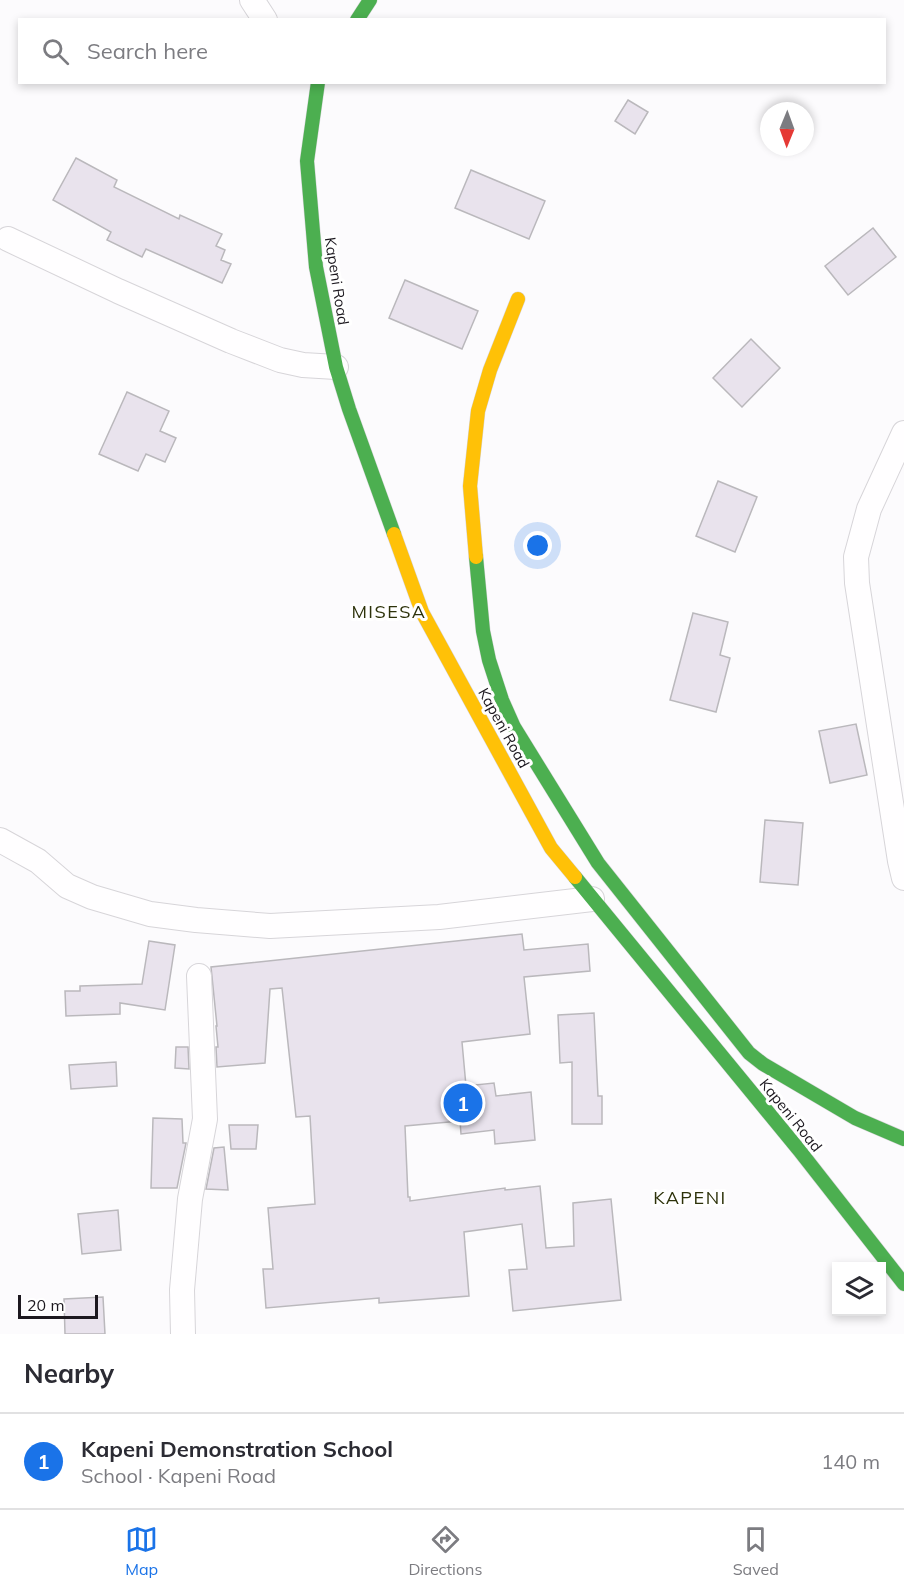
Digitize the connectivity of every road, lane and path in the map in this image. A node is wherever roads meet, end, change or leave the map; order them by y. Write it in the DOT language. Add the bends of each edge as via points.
graph roads {
  1 [pos="252,0"];
  2 [pos="370,0"];
  3 [pos="264,18"];
  4 [pos="358,18"];
  5 [pos="317,84"];
  6 [pos="8,239"];
  7 [pos="518,300"];
  8 [pos="336,367"];
  9 [pos="904,433"];
  10 [pos="0,840"];
  11 [pos="904,878"];
  12 [pos="592,899"];
  13 [pos="199,976"];
  14 [pos="904,1139"];
  15 [pos="904,1284"];
  16 [pos="183,1334"];
  1 -- 3 [label="street"];
  2 -- 4 [label="main road"];
  5 -- 8 [label="main road, Kapeni Road" via="307,161 316,267"];
  6 -- 8 [label="street" via="231,341 280,360"];
  7 -- 14 [label="main road" via="478,411 470,486 483,631 489,660 514,727 598,863 749,1053 855,1118"];
  8 -- 12 [label="main road, Kapeni Road" via="422,612 551,848"];
  9 -- 11 [label="street" via="869,509 856,557"];
  10 -- 12 [label="street" via="38,861 67,886 92,897 150,914 196,920 270,926 439,917"];
  12 -- 15 [label="main road, Kapeni Road"];
  13 -- 16 [label="street" via="205,1119 190,1199 182,1290"];
}
